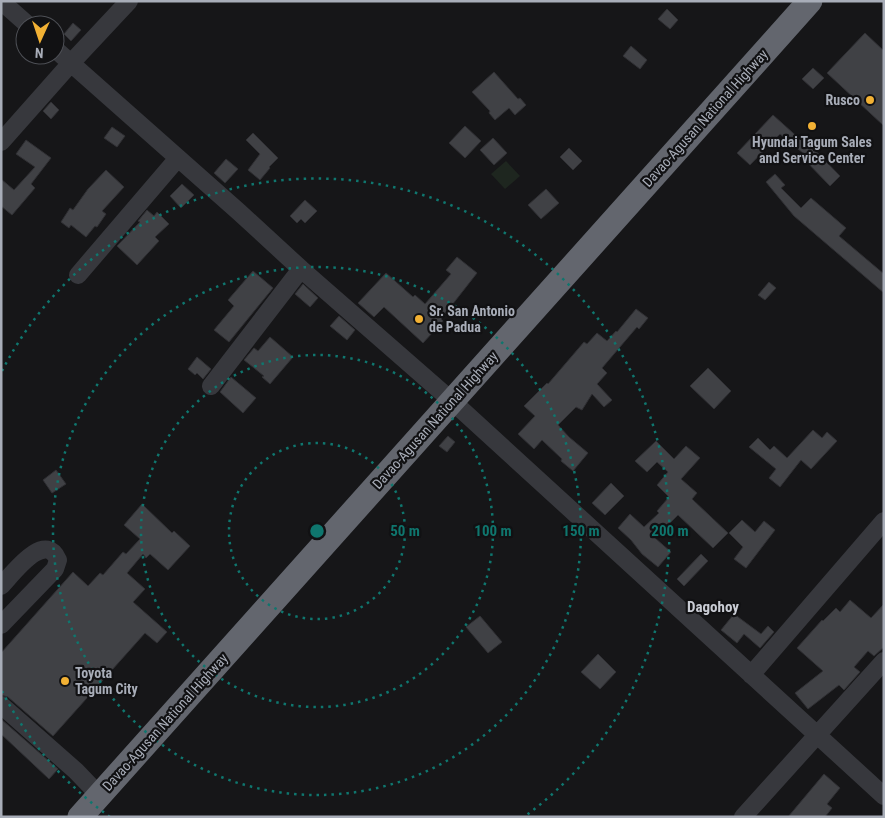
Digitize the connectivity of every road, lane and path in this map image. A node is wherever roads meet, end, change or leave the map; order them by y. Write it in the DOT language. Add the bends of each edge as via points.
graph roads {
  1 [pos="129,1"];
  2 [pos="810,1"];
  3 [pos="1,2"];
  4 [pos="16,15"];
  5 [pos="65,58"];
  6 [pos="71,63"];
  7 [pos="1,142"];
  8 [pos="178,158"];
  9 [pos="300,270"];
  10 [pos="78,275"];
  11 [pos="211,386"];
  12 [pos="452,401"];
  13 [pos="884,521"];
  14 [pos="1,586"];
  15 [pos="1,625"];
  16 [pos="884,661"];
  17 [pos="751,675"];
  18 [pos="1,705"];
  19 [pos="817,736"];
  20 [pos="99,795"];
  21 [pos="884,796"];
  22 [pos="80,817"];
  23 [pos="742,817"];
  1 -- 6 [label="street"];
  2 -- 12 [label="highway, Davao-Agusan National Highway"];
  3 -- 4 [label="street"];
  5 -- 6 [label="street"];
  6 -- 7 [label="street"];
  6 -- 8 [label="street"];
  8 -- 9 [label="street"];
  8 -- 10 [label="street"];
  9 -- 11 [label="street"];
  9 -- 12 [label="street"];
  12 -- 17 [label="street"];
  12 -- 20 [label="highway, Davao-Agusan National Highway"];
  13 -- 17 [label="street"];
  14 -- 15 [label="street" via="38,550 48,550 58,560 55,569"];
  16 -- 19 [label="street"];
  17 -- 19 [label="street"];
  18 -- 20 [label="street"];
  19 -- 21 [label="street"];
  19 -- 23 [label="street"];
  20 -- 22 [label="highway, Davao-Agusan National Highway"];
}
